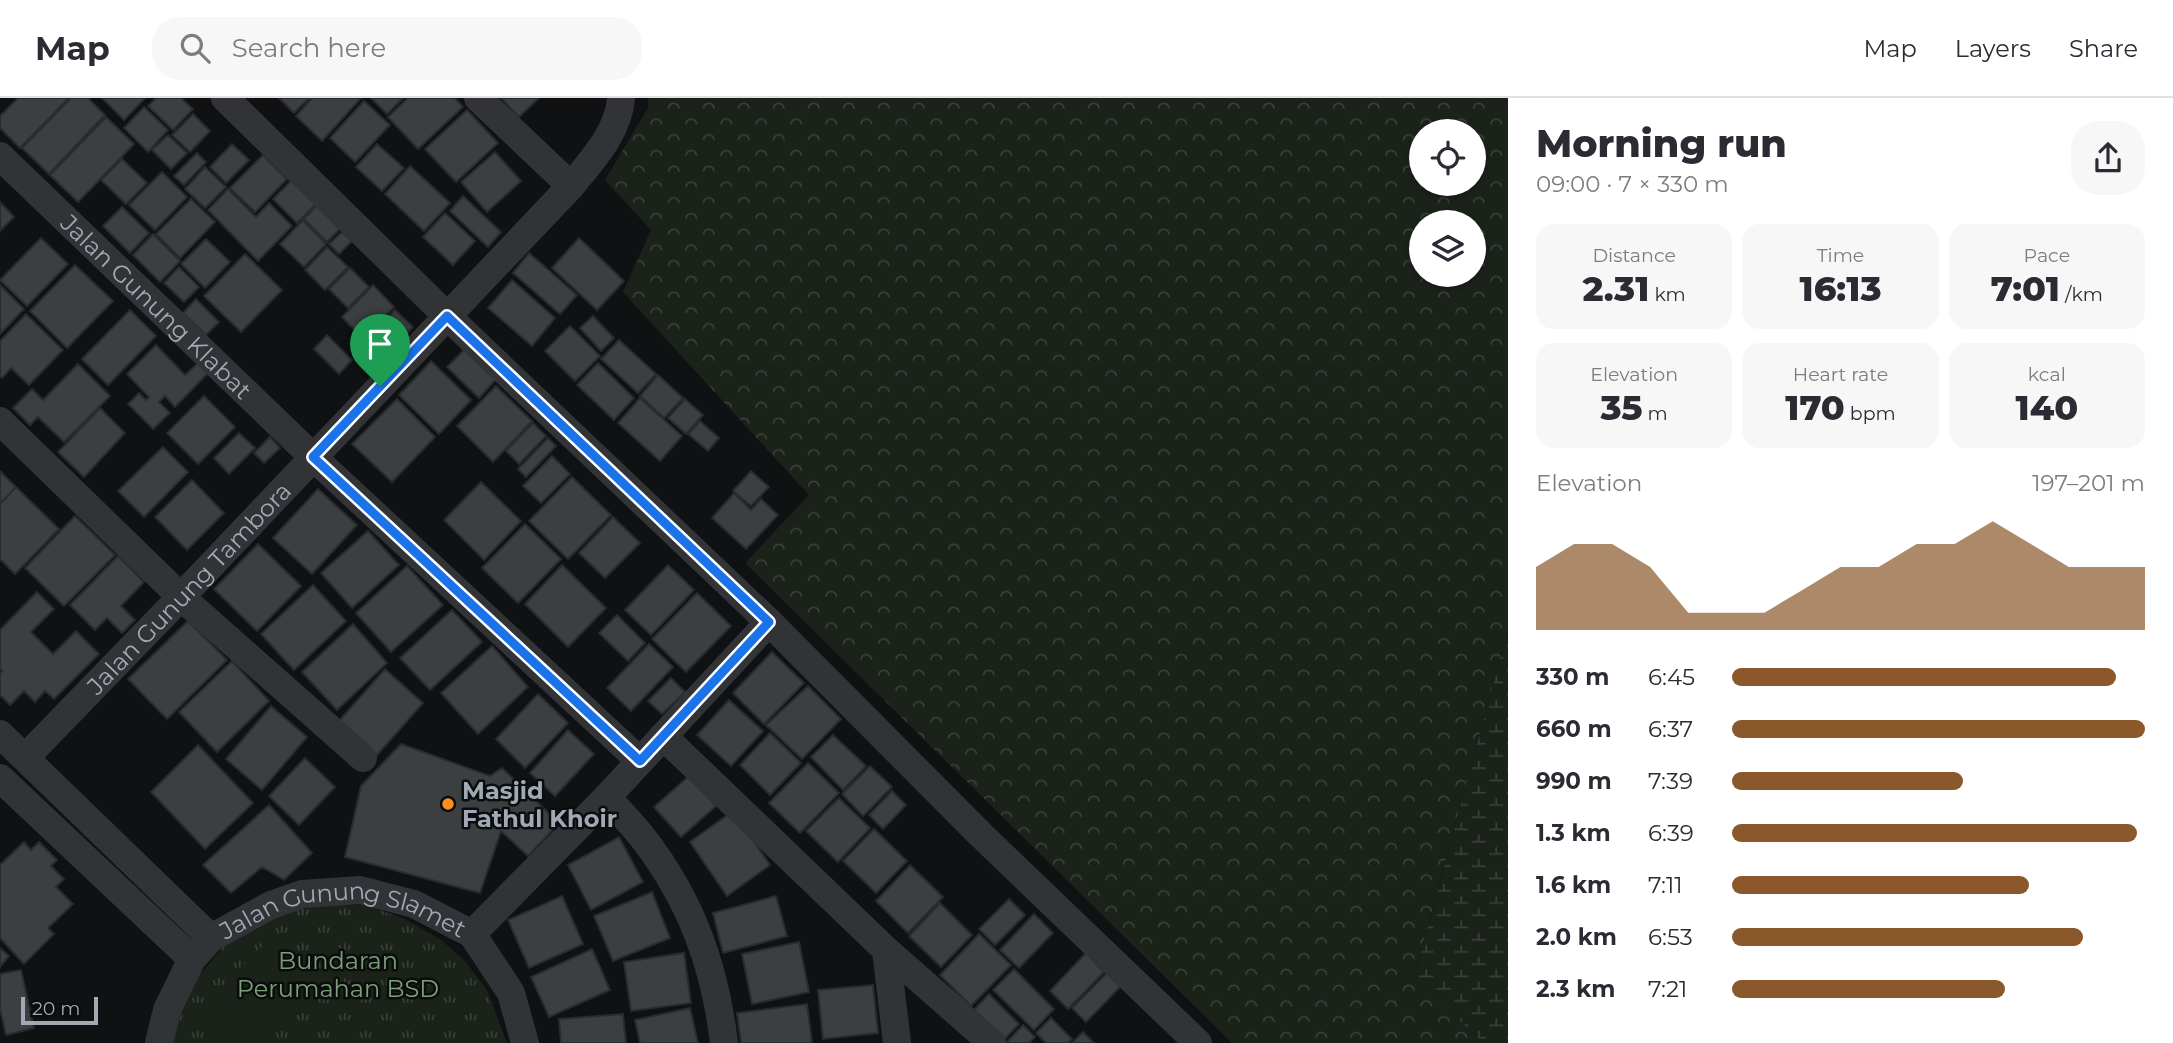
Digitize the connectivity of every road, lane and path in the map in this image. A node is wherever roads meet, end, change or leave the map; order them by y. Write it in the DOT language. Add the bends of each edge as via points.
graph roads {
  1 [pos="225,98"];
  2 [pos="478,98"];
  3 [pos="621,98"];
  4 [pos="0,156"];
  5 [pos="571,187"];
  6 [pos="447,316"];
  7 [pos="0,421"];
  8 [pos="313,457"];
  9 [pos="181,597"];
  10 [pos="769,622"];
  11 [pos="0,734"];
  12 [pos="663,736"];
  13 [pos="25,758"];
  14 [pos="363,758"];
  15 [pos="640,761"];
  16 [pos="0,778"];
  17 [pos="607,797"];
  18 [pos="472,934"];
  19 [pos="211,938"];
  20 [pos="886,950"];
  21 [pos="192,959"];
  22 [pos="159,1043"];
  23 [pos="525,1043"];
  24 [pos="724,1043"];
  25 [pos="897,1043"];
  26 [pos="992,1043"];
  27 [pos="1198,1043"];
  1 -- 6 [label="street"];
  2 -- 5 [label="street"];
  3 -- 5 [label="street, Jalan Gunung Tambora" via="611,132"];
  4 -- 8 [label="street, Jalan Gunung Klabat"];
  5 -- 6 [label="street, Jalan Gunung Tambora"];
  6 -- 8 [label="street, Jalan Gunung Tambora"];
  6 -- 10 [label="street"];
  7 -- 9 [label="street"];
  8 -- 9 [label="street, Jalan Gunung Tambora"];
  8 -- 15 [label="street, Jalan Gunung Klabat"];
  9 -- 13 [label="street, Jalan Gunung Tambora"];
  9 -- 14 [label="street"];
  10 -- 12 [label="street"];
  10 -- 27 [label="street" via="981,835"];
  11 -- 13 [label="street"];
  12 -- 15 [label="street"];
  12 -- 20 [label="street"];
  13 -- 19 [label="street"];
  15 -- 17 [label="street"];
  16 -- 21 [label="street"];
  17 -- 18 [label="street"];
  17 -- 24 [label="street" via="642,837 684,901 708,959"];
  18 -- 19 [label="street, Jalan Gunung Slamet" via="414,904 360,890 302,894 271,905"];
  18 -- 23 [label="street, Jalan Gunung Slamet" via="511,993"];
  19 -- 21 [label="street, Jalan Gunung Slamet"];
  20 -- 25 [label="street"];
  20 -- 26 [label="street"];
  21 -- 22 [label="street, Jalan Gunung Slamet" via="167,1010"];
}
